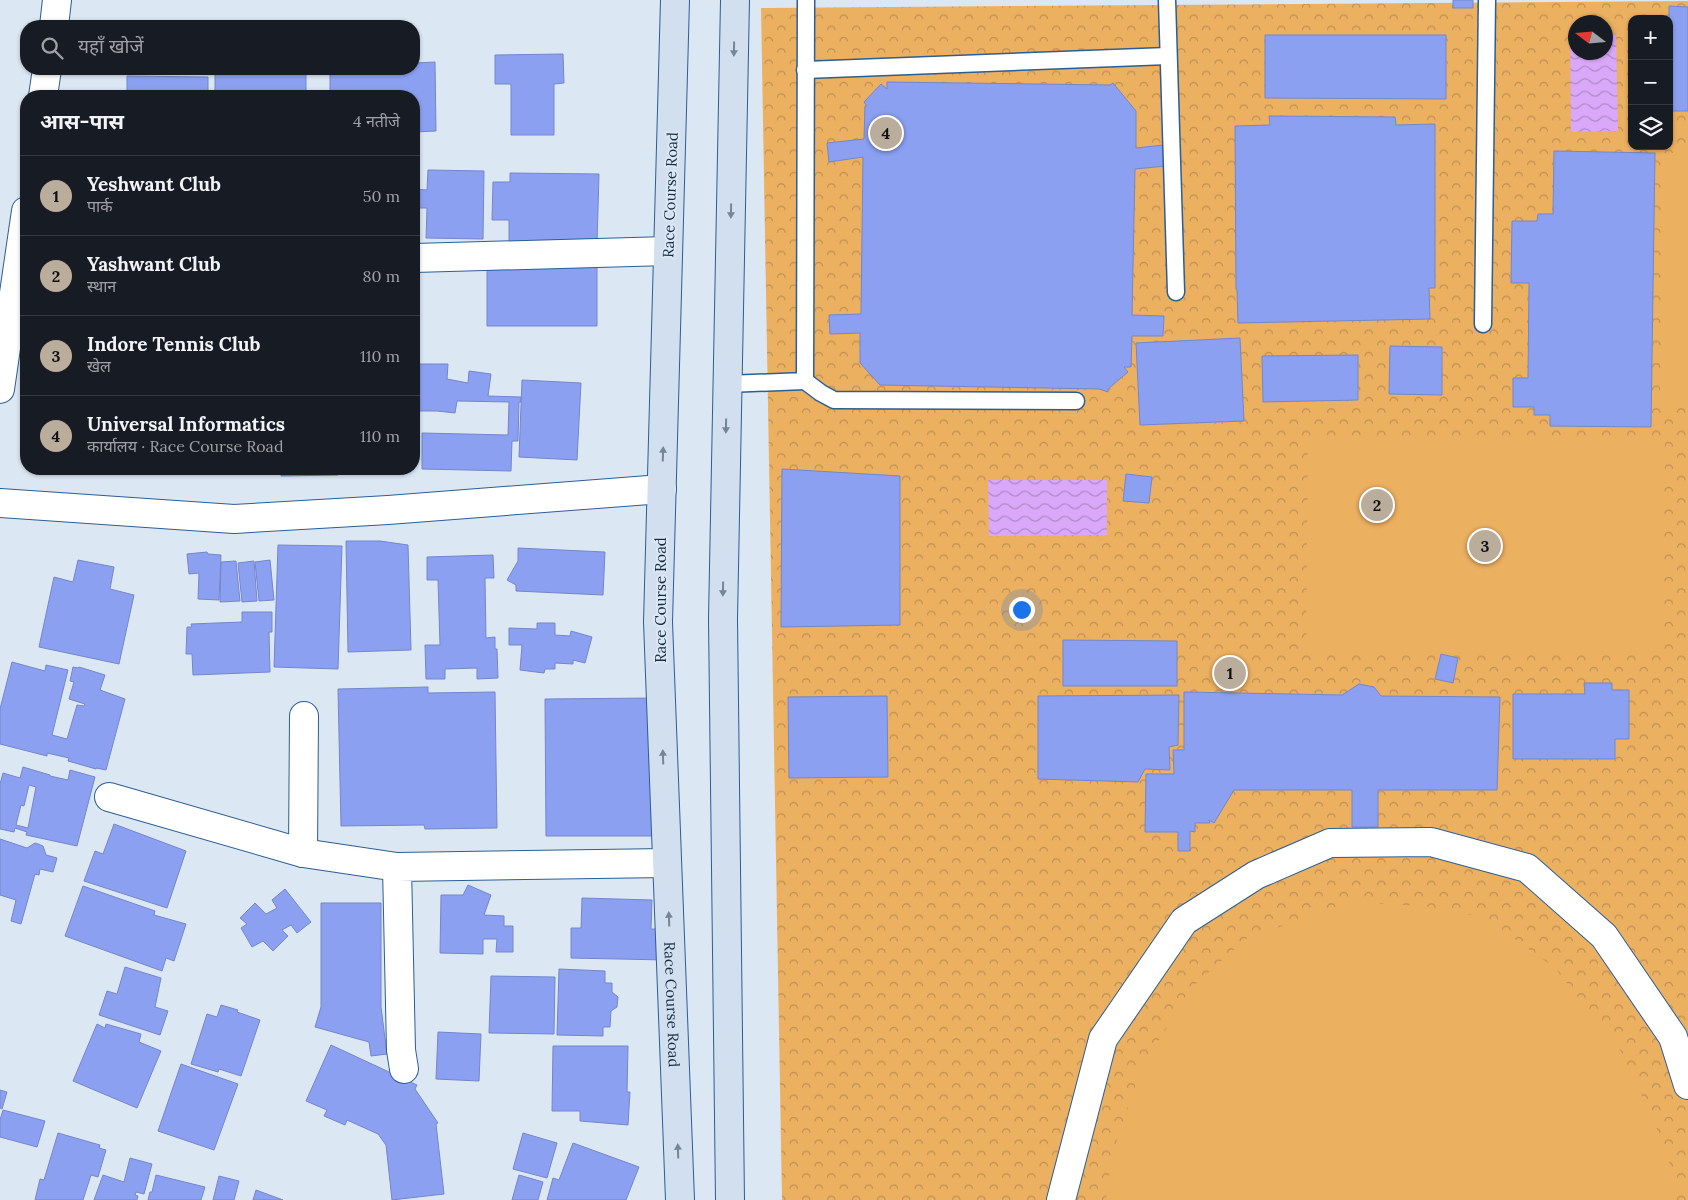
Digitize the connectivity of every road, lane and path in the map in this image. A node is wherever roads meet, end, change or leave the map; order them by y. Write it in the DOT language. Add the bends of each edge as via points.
graph roads {
  1 [pos="57,0"];
  2 [pos="675,0"];
  3 [pos="734,0"];
  4 [pos="806,0"];
  5 [pos="1167,0"];
  6 [pos="1487,0"];
  7 [pos="55,20"];
  8 [pos="1168,56"];
  9 [pos="806,70"];
  10 [pos="46,75"];
  11 [pos="44,90"];
  12 [pos="668,251"];
  13 [pos="20,252"];
  14 [pos="420,258"];
  15 [pos="1176,292"];
  16 [pos="1483,324"];
  17 [pos="805,381"];
  18 [pos="727,384"];
  19 [pos="0,389"];
  20 [pos="1076,401"];
  21 [pos="662,489"];
  22 [pos="0,503"];
  23 [pos="304,716"];
  24 [pos="109,798"];
  25 [pos="303,853"];
  26 [pos="667,863"];
  27 [pos="396,867"];
  28 [pos="404,1069"];
  29 [pos="1688,1085"];
  30 [pos="680,1200"];
  31 [pos="730,1200"];
  32 [pos="1060,1200"];
  1 -- 7 [label="street"];
  2 -- 12 [label="main road, Race Course Road"];
  3 -- 18 [label="main road, one-way"];
  4 -- 9 [label="lane"];
  5 -- 8 [label="lane"];
  6 -- 16 [label="lane"];
  8 -- 9 [label="lane"];
  8 -- 15 [label="lane"];
  9 -- 17 [label="lane"];
  10 -- 11 [label="street"];
  12 -- 14 [label="street"];
  21 -- 12 [label="main road, Race Course Road, one-way"];
  13 -- 19 [label="street"];
  17 -- 18 [label="lane"];
  17 -- 20 [label="lane" via="834,400"];
  18 -- 31 [label="main road, one-way" via="723,619"];
  21 -- 22 [label="street" via="234,518"];
  26 -- 21 [label="main road, Race Course Road, one-way" via="658,622"];
  23 -- 25 [label="street"];
  24 -- 25 [label="street"];
  25 -- 27 [label="street"];
  26 -- 27 [label="street"];
  30 -- 26 [label="main road, Race Course Road, one-way"];
  27 -- 28 [label="street"];
  29 -- 32 [label="street" via="1673,1037 1604,936 1527,868 1431,842 1330,843 1256,875 1184,921 1103,1039"];
}
